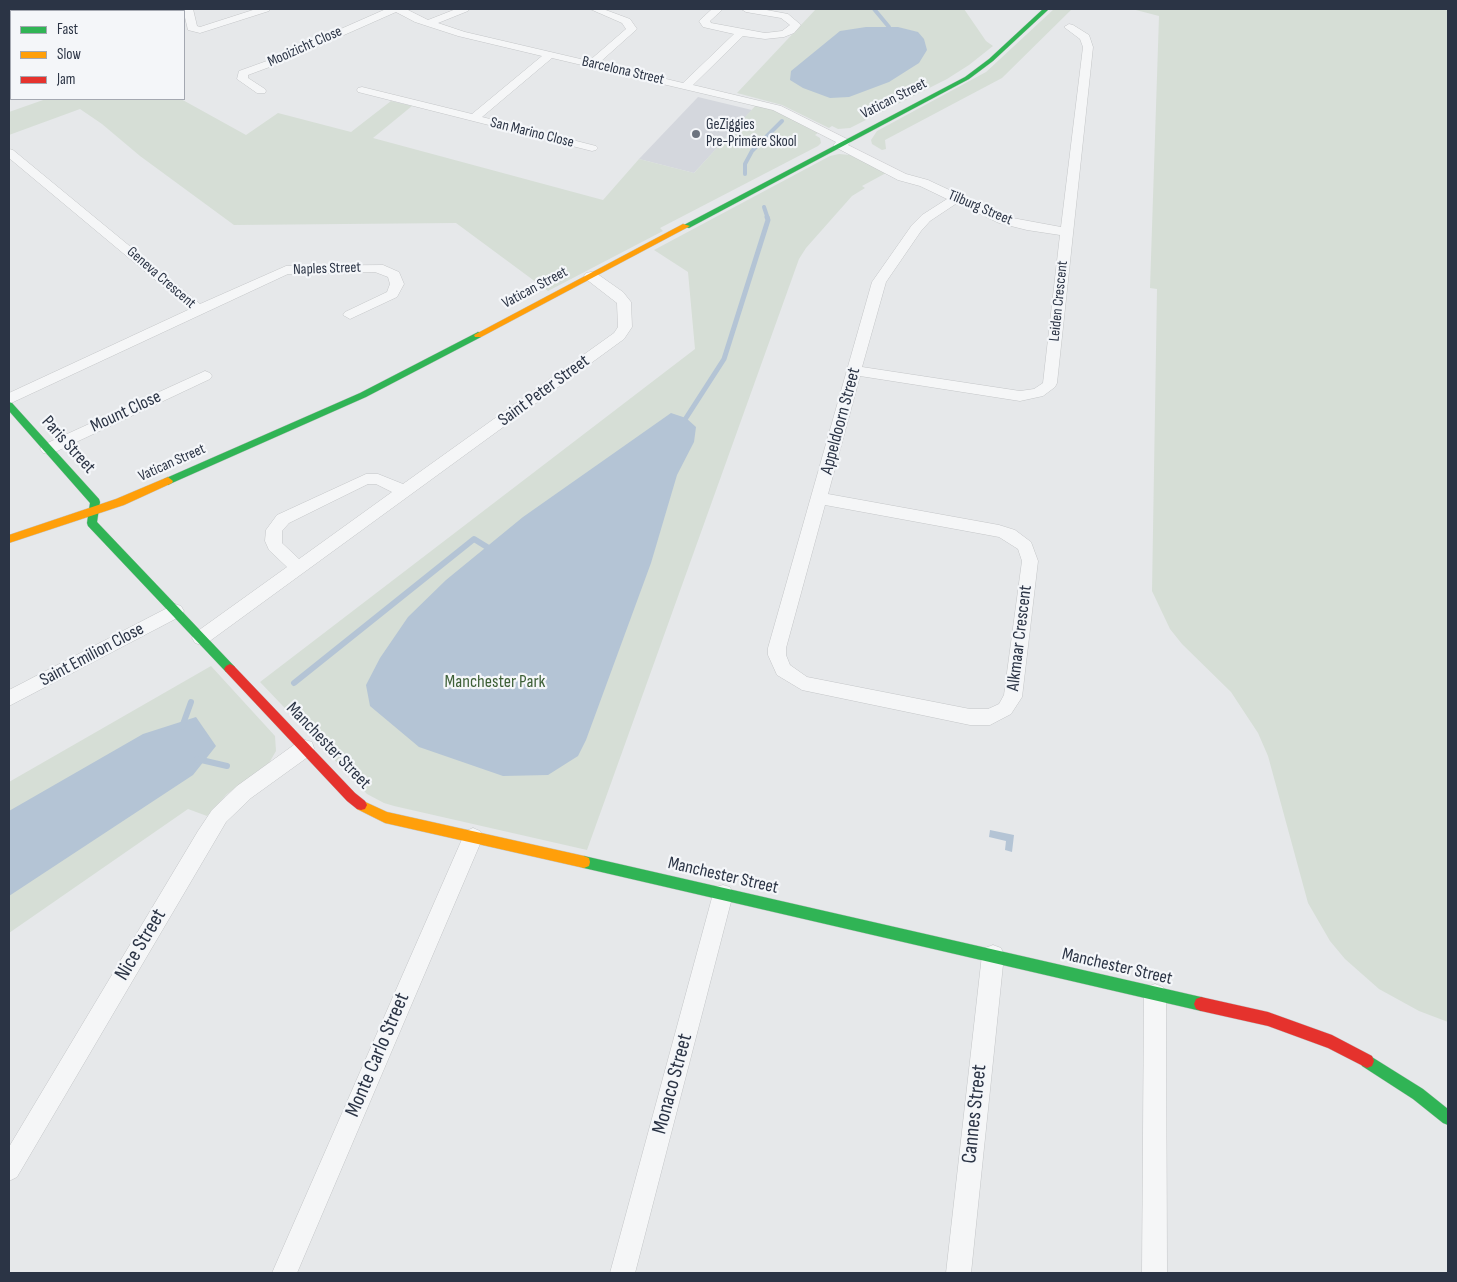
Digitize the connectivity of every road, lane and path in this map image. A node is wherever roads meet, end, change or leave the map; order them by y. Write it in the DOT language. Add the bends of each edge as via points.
graph roads {
  1 [pos="188,9"];
  2 [pos="265,9"];
  3 [pos="394,9"];
  4 [pos="399,9"];
  5 [pos="464,9"];
  6 [pos="595,9"];
  7 [pos="718,9"];
  8 [pos="746,9"];
  9 [pos="1046,9"];
  10 [pos="429,23"];
  11 [pos="1069,27"];
  12 [pos="741,33"];
  13 [pos="550,55"];
  14 [pos="592,64"];
  15 [pos="686,86"];
  16 [pos="362,90"];
  17 [pos="261,91"];
  18 [pos="473,119"];
  19 [pos="844,142"];
  20 [pos="592,148"];
  21 [pos="9,152"];
  22 [pos="954,199"];
  23 [pos="1067,232"];
  24 [pos="590,276"];
  25 [pos="199,310"];
  26 [pos="350,315"];
  27 [pos="854,370"];
  28 [pos="205,376"];
  29 [pos="9,399"];
  30 [pos="9,405"];
  31 [pos="48,449"];
  32 [pos="404,491"];
  33 [pos="820,498"];
  34 [pos="94,511"];
  35 [pos="9,539"];
  36 [pos="298,568"];
  37 [pos="175,611"];
  38 [pos="201,638"];
  39 [pos="784,670"];
  40 [pos="9,700"];
  41 [pos="305,748"];
  42 [pos="472,837"];
  43 [pos="723,894"];
  44 [pos="993,955"];
  45 [pos="1155,995"];
  46 [pos="1448,1118"];
  47 [pos="9,1169"];
  48 [pos="284,1273"];
  49 [pos="622,1273"];
  50 [pos="958,1273"];
  51 [pos="1154,1273"];
  1 -- 2 [label="street" via="192,28 200,30"];
  3 -- 17 [label="street, Mooizicht Close" via="243,73 242,79"];
  4 -- 10 [label="street, Barcelona Street"];
  5 -- 10 [label="street"];
  6 -- 14 [label="street" via="626,21 632,29"];
  7 -- 12 [label="street" via="705,23"];
  8 -- 12 [label="street" via="784,16 796,25 790,31 776,35"];
  9 -- 19 [label="street, Vatican Street" via="967,78"];
  10 -- 13 [label="street, Barcelona Street"];
  11 -- 23 [label="street, Leiden Crescent" via="1085,37 1088,47"];
  12 -- 15 [label="street"];
  13 -- 14 [label="street, Barcelona Street"];
  13 -- 18 [label="street, San Marino Close"];
  14 -- 15 [label="street, Barcelona Street"];
  15 -- 19 [label="street, Barcelona Street" via="777,108"];
  16 -- 18 [label="street, San Marino Close"];
  18 -- 20 [label="street, San Marino Close"];
  19 -- 22 [label="street, Tilburg Street" via="902,177 924,183"];
  19 -- 24 [label="street, Vatican Street"];
  21 -- 25 [label="street, Geneva Crescent"];
  22 -- 23 [label="street, Tilburg Street" via="1015,224"];
  22 -- 27 [label="street, Appeldoorn Street" via="916,228 879,282"];
  23 -- 27 [label="street, Leiden Crescent" via="1050,382 1044,391 1020,396"];
  24 -- 32 [label="street, Saint Peter Street" via="622,299 625,305 622,333"];
  24 -- 34 [label="street, Vatican Street" via="363,395"];
  25 -- 26 [label="street, Naples Street" via="286,270 375,268 394,275 397,284 392,294"];
  25 -- 29 [label="street, Geneva Crescent"];
  27 -- 33 [label="street, Appeldoorn Street"];
  28 -- 31 [label="street, Mount Close"];
  30 -- 31 [label="street, Paris Street"];
  31 -- 34 [label="street, Paris Street" via="95,502"];
  32 -- 36 [label="street, Saint Peter Street"];
  32 -- 36 [label="street" via="378,479 366,479 283,519 274,530 273,541"];
  33 -- 39 [label="street, Appeldoorn Street" via="777,648 779,663"];
  33 -- 39 [label="street, Alkmaar Crescent" via="999,530 1025,546 1030,561 1013,697 998,714 970,717 802,683"];
  34 -- 35 [label="street, Vatican Street"];
  34 -- 37 [label="street, Manchester Street" via="92,523"];
  36 -- 38 [label="street, Saint Peter Street"];
  37 -- 38 [label="street, Manchester Street"];
  37 -- 40 [label="street, Saint Emilion Close"];
  38 -- 41 [label="street, Manchester Street"];
  41 -- 42 [label="street, Manchester Street" via="365,808 385,817"];
  41 -- 47 [label="street, Nice Street" via="244,792 219,816"];
  42 -- 43 [label="street, Manchester Street"];
  42 -- 48 [label="street, Monte Carlo Street"];
  43 -- 44 [label="street, Manchester Street"];
  43 -- 49 [label="street, Monaco Street"];
  44 -- 45 [label="street, Manchester Street"];
  44 -- 50 [label="street, Cannes Street"];
  45 -- 46 [label="street, Manchester Street" via="1268,1019 1332,1042 1391,1075"];
  45 -- 51 [label="street"];
}
